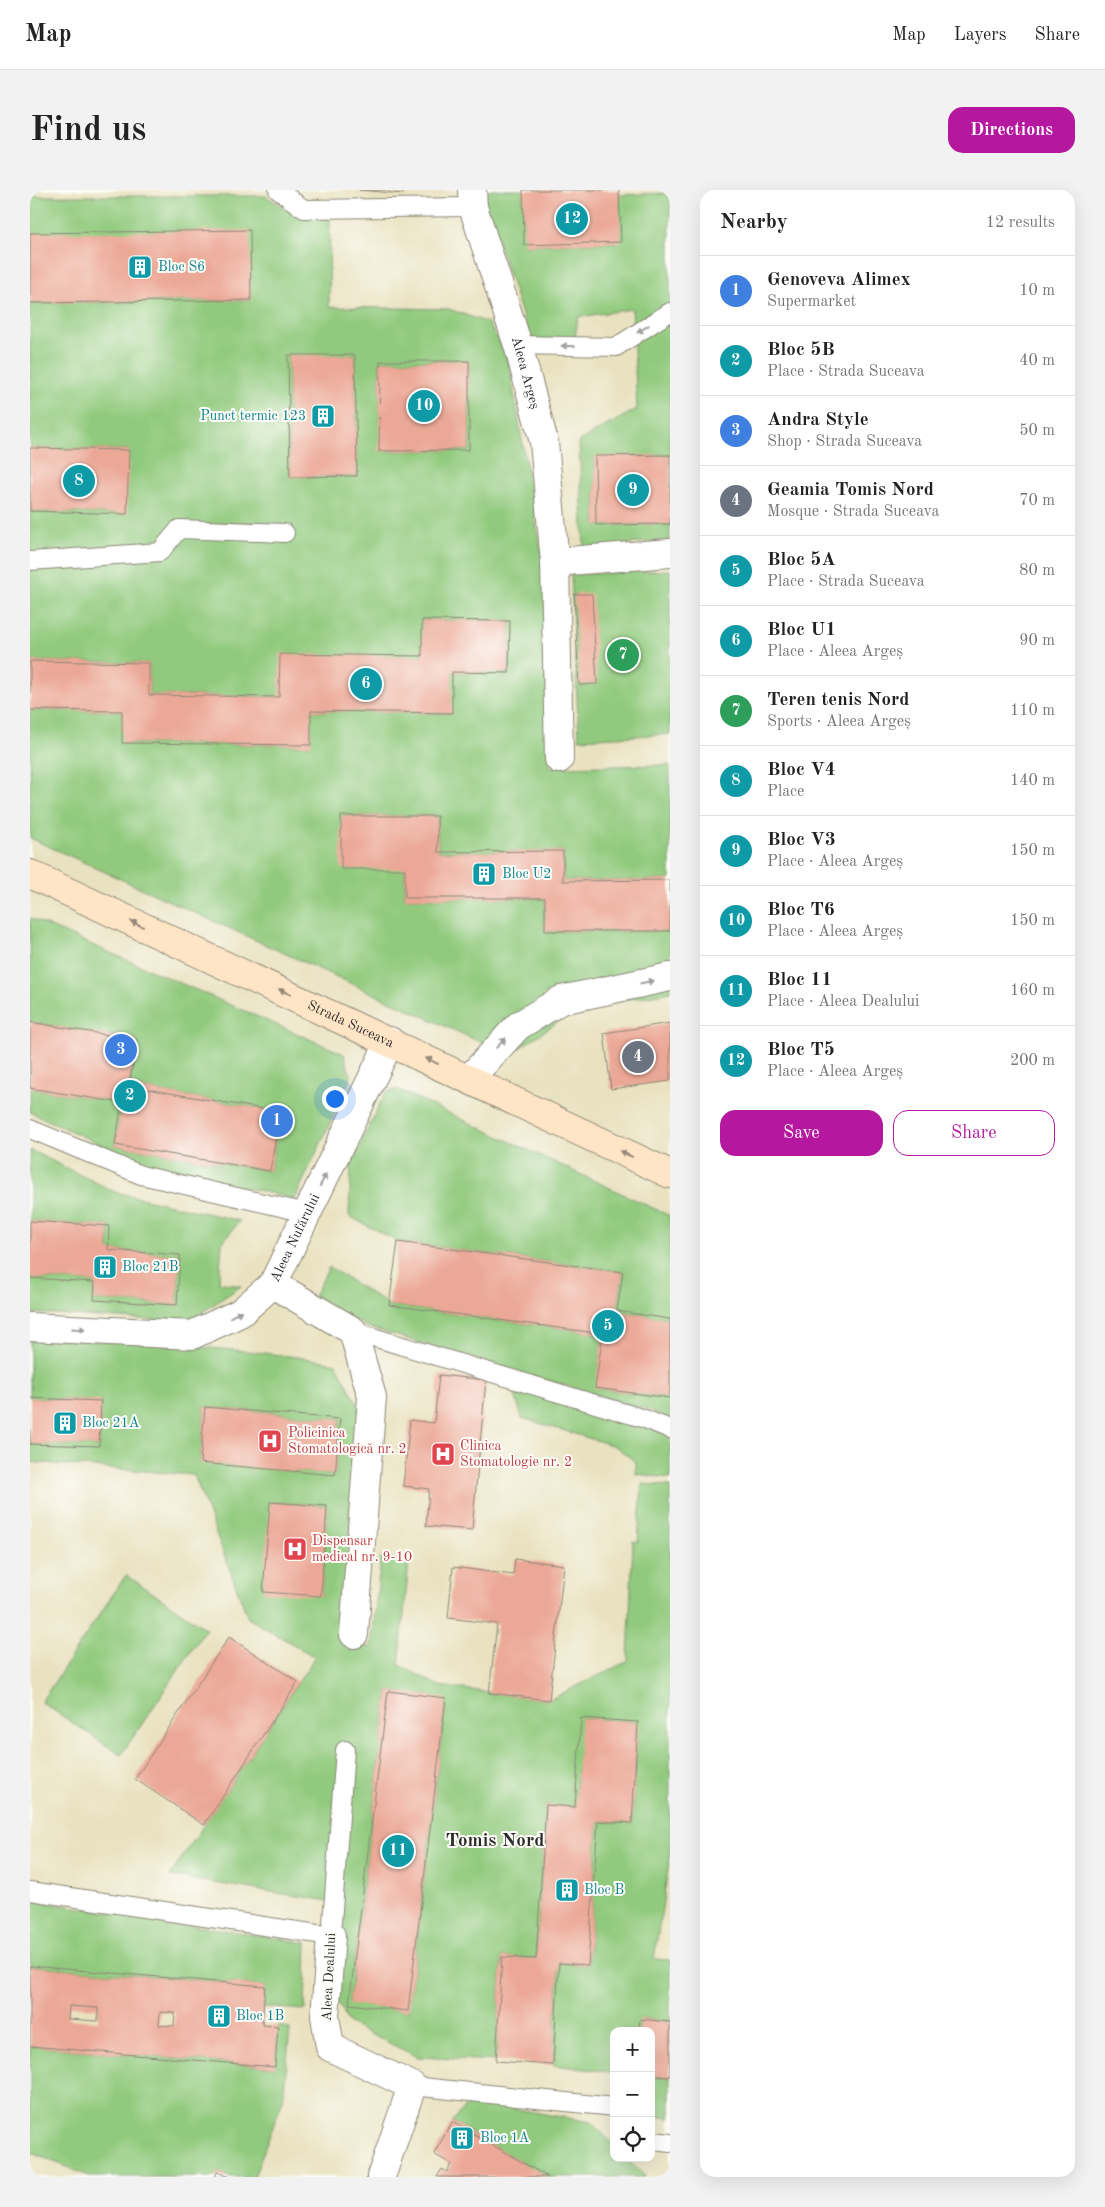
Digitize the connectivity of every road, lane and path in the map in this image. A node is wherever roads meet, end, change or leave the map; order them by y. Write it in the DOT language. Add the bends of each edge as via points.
graph roads {
  1 [pos="278,190"];
  2 [pos="472,198"];
  3 [pos="670,312"];
  4 [pos="518,345"];
  5 [pos="285,533"];
  6 [pos="670,553"];
  7 [pos="30,561"];
  8 [pos="555,562"];
  9 [pos="559,759"];
  10 [pos="30,874"];
  11 [pos="670,977"];
  12 [pos="390,1041"];
  13 [pos="469,1079"];
  14 [pos="30,1129"];
  15 [pos="670,1174"];
  16 [pos="307,1213"];
  17 [pos="273,1284"];
  18 [pos="30,1327"];
  19 [pos="353,1331"];
  20 [pos="670,1429"];
  21 [pos="354,1634"];
  22 [pos="345,1750"];
  23 [pos="30,1891"];
  24 [pos="331,1936"];
  25 [pos="412,2086"];
  26 [pos="610,2107"];
  27 [pos="655,2141"];
  28 [pos="670,2143"];
  29 [pos="381,2177"];
  1 -- 2 [label="lane" via="304,209"];
  2 -- 4 [label="street, Aleea Argeș"];
  3 -- 4 [label="lane, one-way" via="616,347"];
  4 -- 8 [label="street, Aleea Argeș" via="544,442"];
  5 -- 7 [label="lane" via="179,529 160,552"];
  6 -- 8 [label="street"];
  8 -- 9 [label="street, Aleea Argeș"];
  12 -- 10 [label="street, Strada Suceava, one-way"];
  13 -- 11 [label="street, one-way" via="518,1026 561,1000"];
  13 -- 12 [label="street, Strada Suceava, one-way"];
  16 -- 12 [label="street, Aleea Nufărului, one-way"];
  15 -- 13 [label="street, Strada Suceava, one-way"];
  14 -- 16 [label="lane" via="141,1175"];
  16 -- 17 [label="street, Aleea Nufărului"];
  18 -- 17 [label="street, Aleea Nufărului, one-way" via="192,1335 240,1312"];
  17 -- 19 [label="street"];
  19 -- 20 [label="lane"];
  19 -- 21 [label="street" via="372,1397"];
  22 -- 24 [label="lane, Aleea Dealului"];
  23 -- 24 [label="lane"];
  24 -- 25 [label="street, Aleea Dealului" via="325,2016 330,2047"];
  25 -- 26 [label="lane"];
  25 -- 29 [label="street"];
  27 -- 28 [label="lane"];
}
